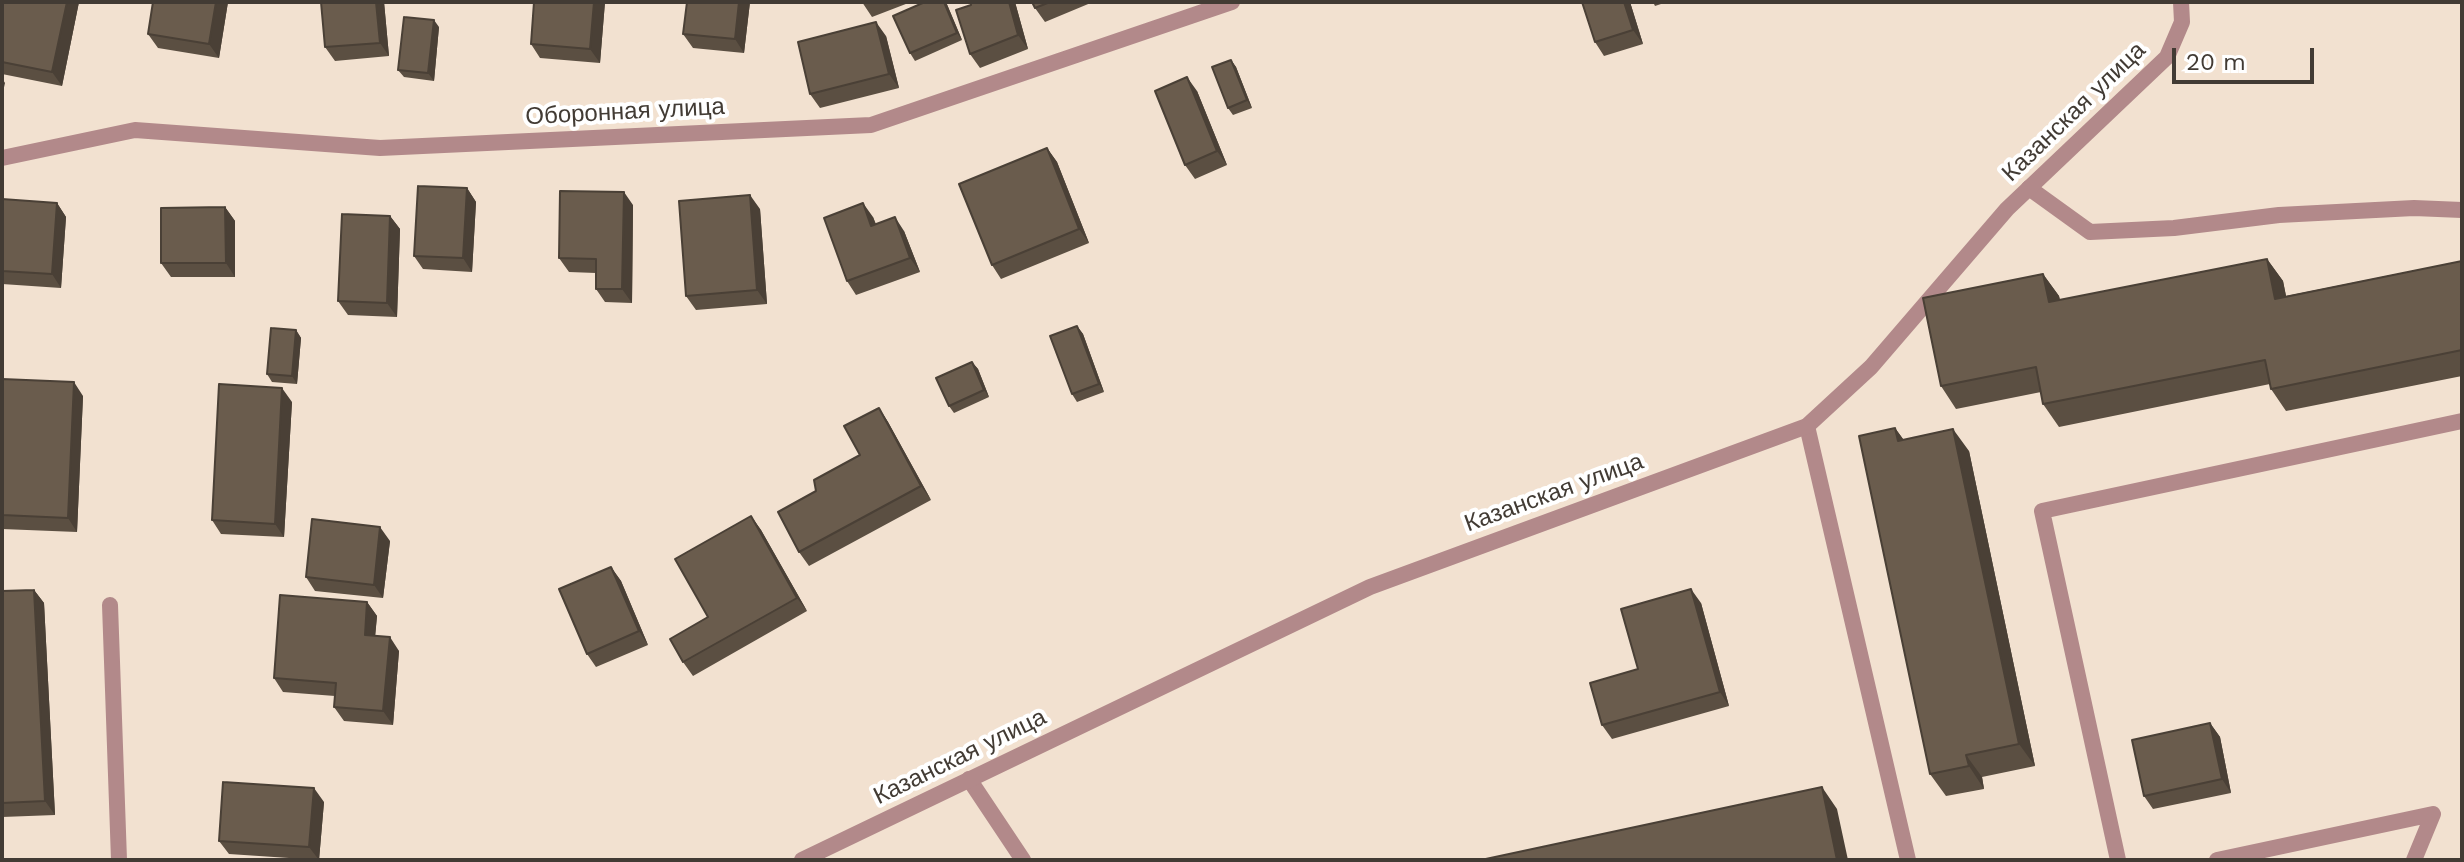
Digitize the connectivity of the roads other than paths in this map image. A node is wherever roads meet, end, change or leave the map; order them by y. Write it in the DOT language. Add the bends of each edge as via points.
graph roads {
  1 [pos="1232,2"];
  2 [pos="2181,2"];
  3 [pos="2,158"];
  4 [pos="2029,188"];
  5 [pos="2462,210"];
  6 [pos="2462,421"];
  7 [pos="1807,426"];
  8 [pos="110,605"];
  9 [pos="969,779"];
  10 [pos="119,860"];
  11 [pos="802,860"];
  12 [pos="1023,860"];
  13 [pos="1908,860"];
  14 [pos="2118,860"];
  15 [pos="2217,860"];
  16 [pos="2414,860"];
  1 -- 3 [label="street, Оборонная улица" via="871,125 380,148 135,130"];
  2 -- 4 [label="street, Казанская улица" via="2182,22 2167,57"];
  4 -- 5 [label="street" via="2090,232 2279,215"];
  4 -- 7 [label="street, Казанская улица" via="1871,367"];
  6 -- 14 [label="street" via="2042,511"];
  7 -- 9 [label="street, Казанская улица" via="1370,587"];
  7 -- 13 [label="street"];
  8 -- 10 [label="street"];
  9 -- 11 [label="street, Казанская улица"];
  9 -- 12 [label="street"];
  15 -- 16 [label="street" via="2433,814"];
}
